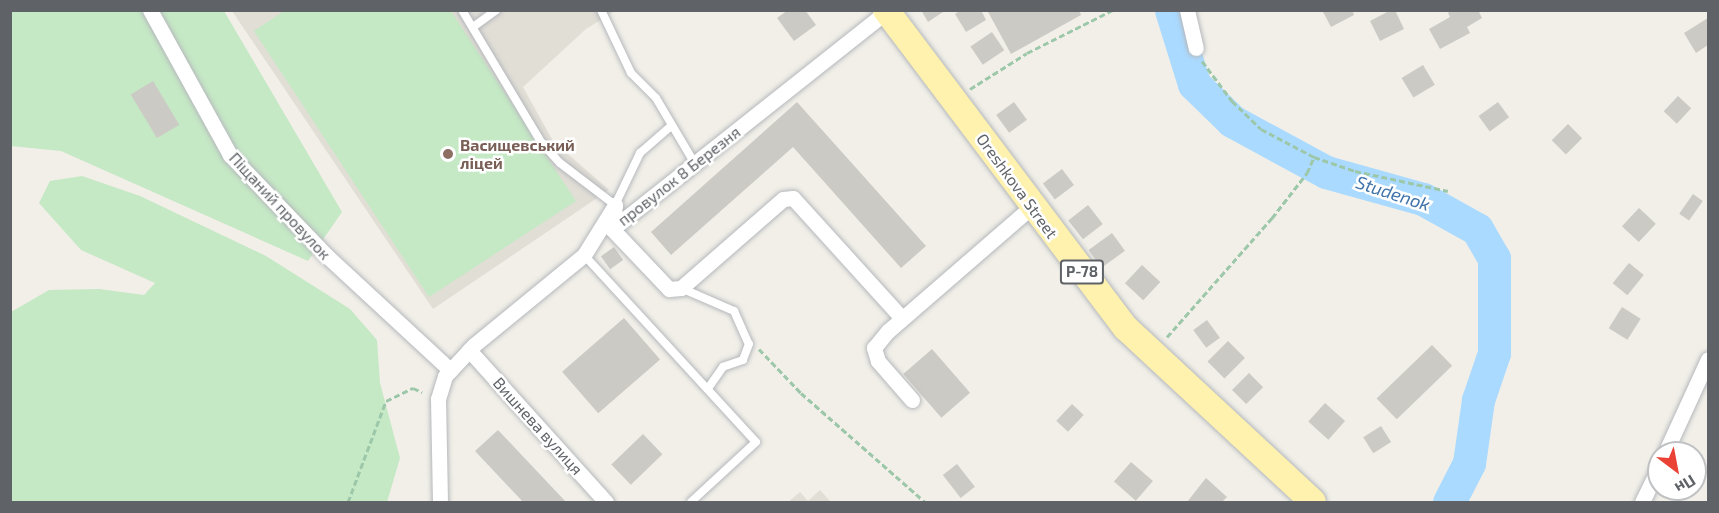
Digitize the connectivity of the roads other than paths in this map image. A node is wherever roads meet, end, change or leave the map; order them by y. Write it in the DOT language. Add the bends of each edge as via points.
graph roads {
  1 [pos="150,10"];
  2 [pos="462,10"];
  3 [pos="496,10"];
  4 [pos="601,10"];
  5 [pos="1187,10"];
  6 [pos="887,11"];
  7 [pos="473,27"];
  8 [pos="1196,48"];
  9 [pos="670,127"];
  10 [pos="695,164"];
  11 [pos="615,205"];
  12 [pos="1031,207"];
  13 [pos="612,229"];
  14 [pos="584,255"];
  15 [pos="681,288"];
  16 [pos="902,318"];
  17 [pos="470,350"];
  18 [pos="1707,365"];
  19 [pos="450,370"];
  20 [pos="709,387"];
  21 [pos="912,400"];
  22 [pos="1671,441"];
  23 [pos="440,502"];
  24 [pos="606,502"];
  25 [pos="691,502"];
  26 [pos="1313,502"];
  1 -- 19 [label="street, Піщаний провулок" via="230,155 327,256"];
  2 -- 7 [label="lane"];
  3 -- 7 [label="lane"];
  4 -- 9 [label="lane" via="631,73 656,98"];
  5 -- 8 [label="street"];
  6 -- 10 [label="street, провулок 8 Березня"];
  6 -- 12 [label="main road, Oreshkova Street / Р-78"];
  7 -- 11 [label="lane" via="541,142 560,164"];
  9 -- 10 [label="lane"];
  9 -- 11 [label="lane" via="640,153"];
  10 -- 13 [label="street, провулок 8 Березня"];
  11 -- 13 [label="street, провулок 8 Березня"];
  11 -- 14 [label="street, провулок 8 Березня"];
  12 -- 16 [label="street"];
  12 -- 26 [label="main road, Oreshkova Street / Р-78" via="1126,328"];
  13 -- 15 [label="street" via="669,289"];
  14 -- 17 [label="street, провулок 8 Березня"];
  14 -- 20 [label="lane"];
  15 -- 16 [label="street" via="783,199 793,198"];
  15 -- 20 [label="lane" via="734,311 749,344 742,360 723,367"];
  16 -- 21 [label="street" via="874,348 878,361"];
  17 -- 19 [label="street, провулок 8 Березня"];
  17 -- 24 [label="street, Вишнева вулиця"];
  18 -- 22 [label="street"];
  19 -- 23 [label="street, провулок 8 Березня" via="438,399"];
  20 -- 25 [label="lane" via="756,442"];
}
